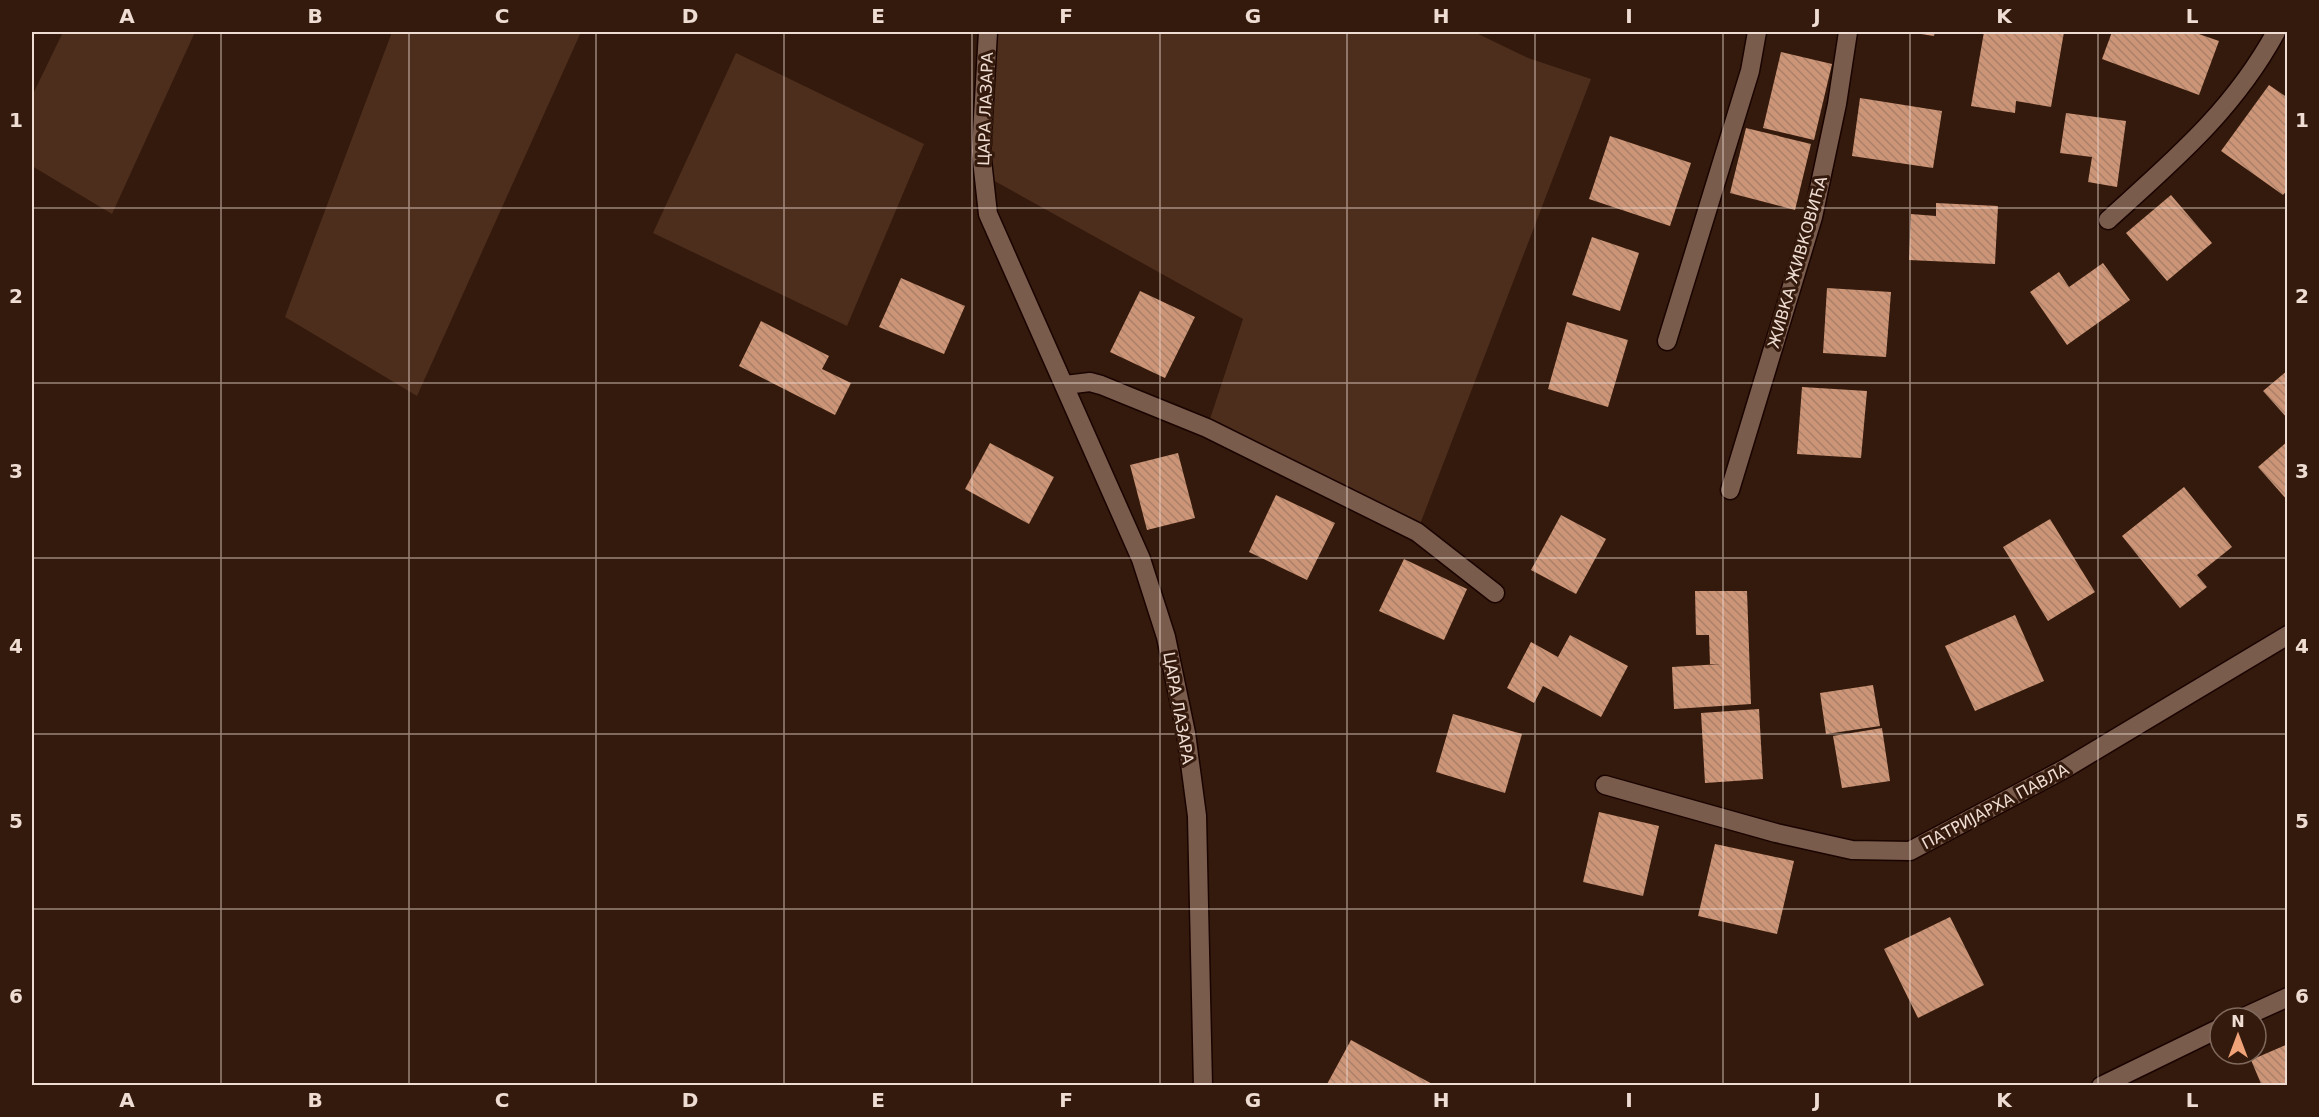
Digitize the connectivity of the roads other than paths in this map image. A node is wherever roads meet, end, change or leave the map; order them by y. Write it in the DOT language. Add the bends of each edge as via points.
graph roads {
  1 [pos="988,32"];
  2 [pos="1757,32"];
  3 [pos="1848,32"];
  4 [pos="2276,32"];
  5 [pos="2108,220"];
  6 [pos="1666,341"];
  7 [pos="1065,385"];
  8 [pos="1730,490"];
  9 [pos="1495,593"];
  10 [pos="2288,635"];
  11 [pos="1605,785"];
  12 [pos="2288,997"];
  13 [pos="2268,1006"];
  14 [pos="2208,1034"];
  15 [pos="1203,1086"];
  16 [pos="2101,1086"];
  1 -- 7 [label="street, ЦАРА ЛАЗАРА" via="981,151 988,214 999,246"];
  2 -- 6 [label="street" via="1750,70"];
  3 -- 8 [label="street, ЖИВКА ЖИВКОВИЋА" via="1812,217"];
  4 -- 5 [label="street" via="2244,83 2202,135"];
  7 -- 9 [label="street" via="1101,385 1208,428 1417,532"];
  7 -- 15 [label="street, ЦАРА ЛАЗАРА" via="1141,559 1166,638 1186,733 1197,816"];
  10 -- 11 [label="street, ПАТРИЈАРХА ПАВЛА" via="2066,768 1910,851 1852,850"];
  12 -- 13 [label="street"];
  14 -- 16 [label="street"];
}
